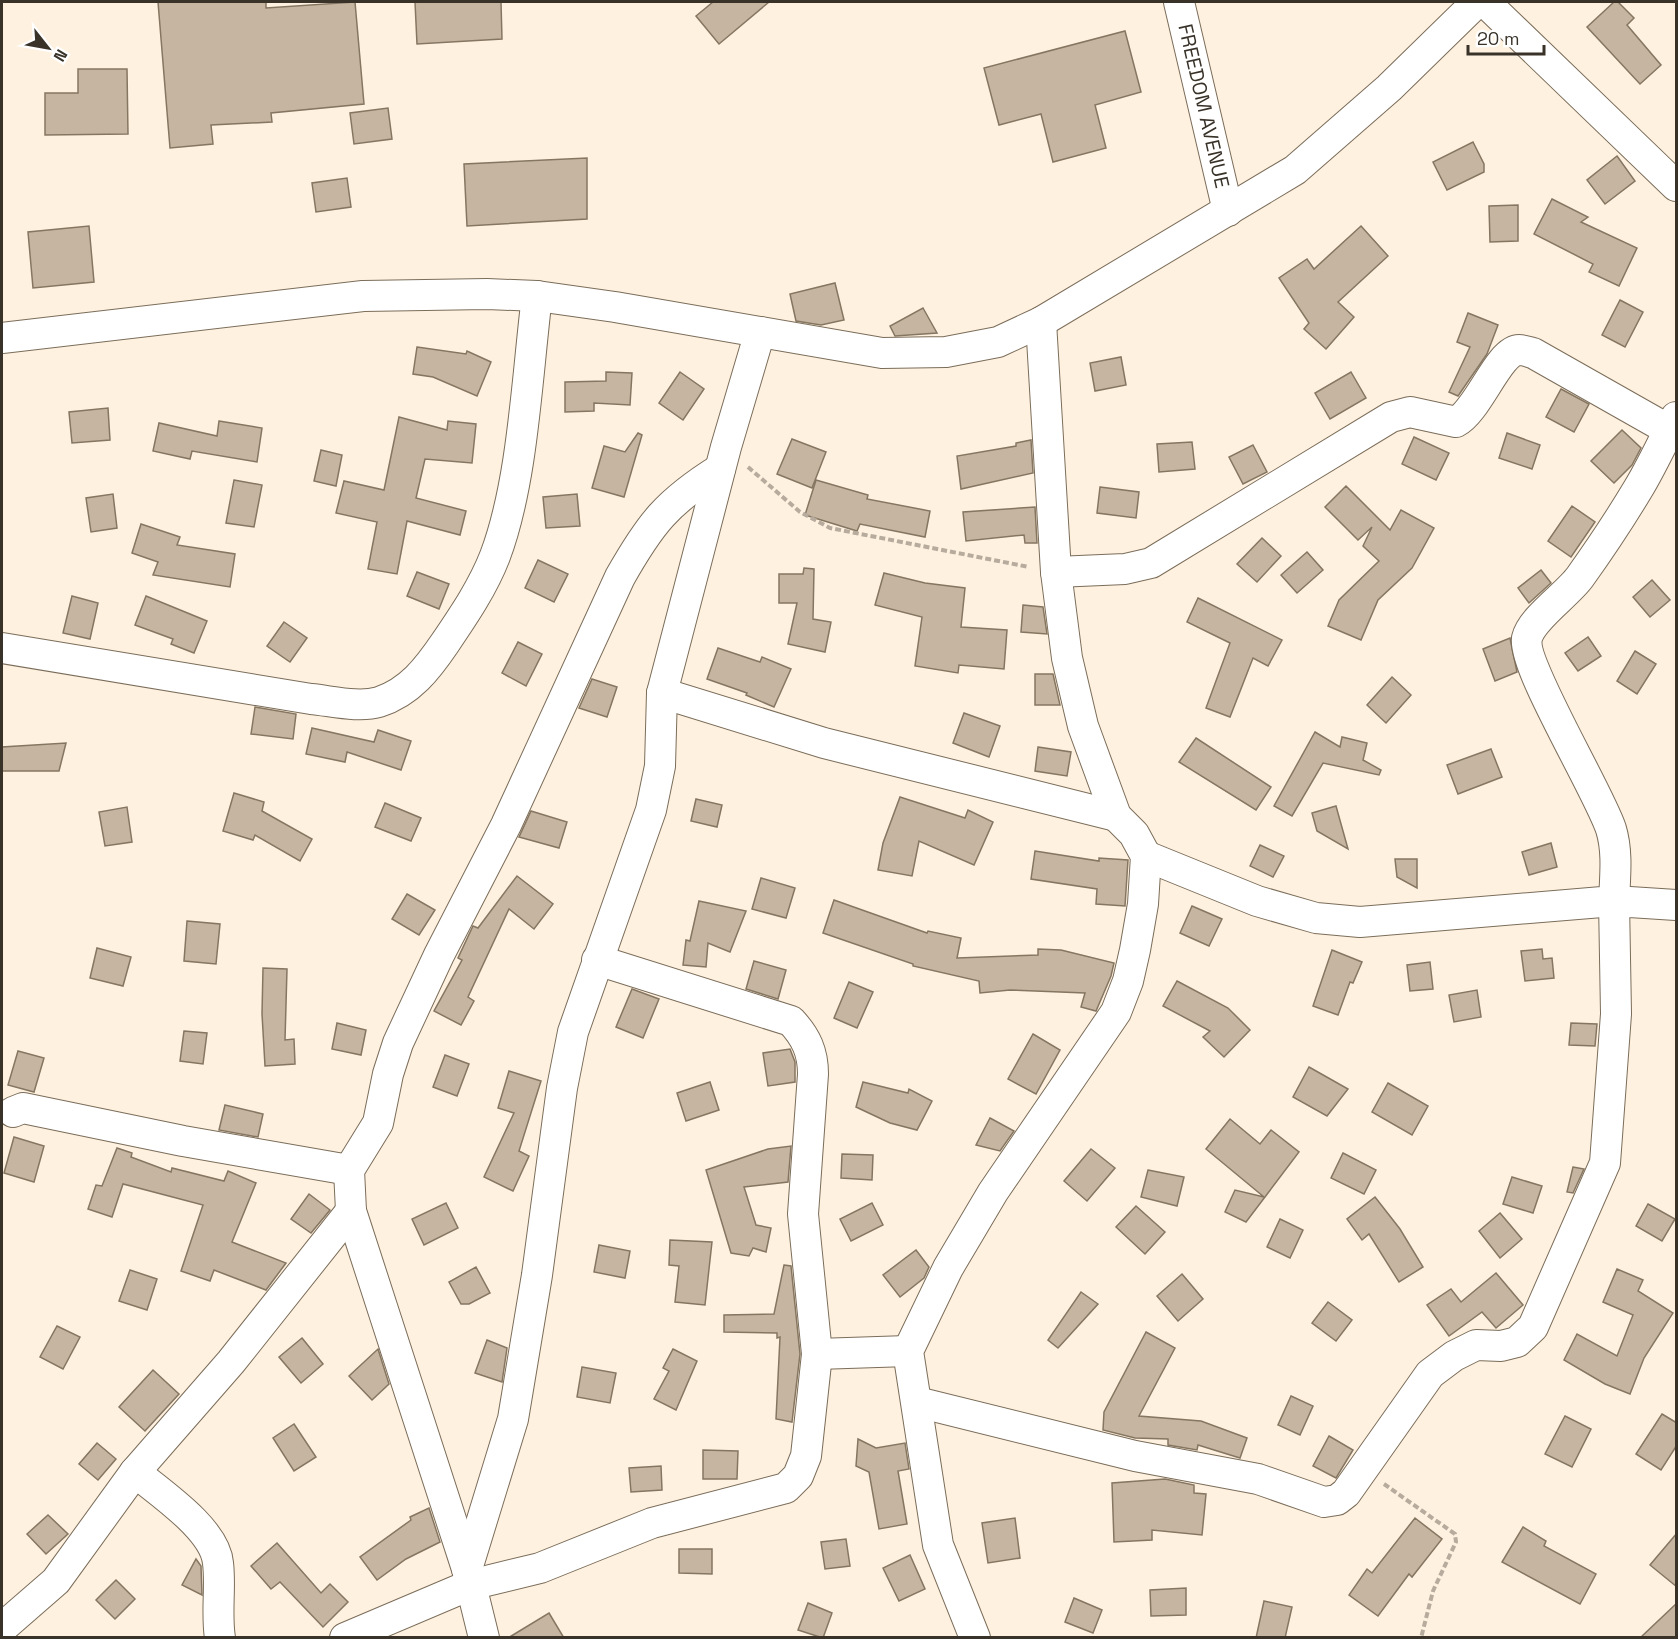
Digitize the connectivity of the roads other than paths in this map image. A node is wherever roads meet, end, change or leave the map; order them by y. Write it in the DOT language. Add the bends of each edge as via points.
graph roads {
  1 [pos="1179,2"];
  2 [pos="1477,2"];
  3 [pos="1485,2"];
  4 [pos="1677,186"];
  5 [pos="1228,211"];
  6 [pos="537,296"];
  7 [pos="1041,322"];
  8 [pos="760,332"];
  9 [pos="2,338"];
  10 [pos="1673,424"];
  11 [pos="723,458"];
  12 [pos="1056,572"];
  13 [pos="2,648"];
  14 [pos="662,693"];
  15 [pos="1116,816"];
  16 [pos="1146,856"];
  17 [pos="1614,901"];
  18 [pos="1677,905"];
  19 [pos="597,960"];
  20 [pos="13,1112"];
  21 [pos="349,1170"];
  22 [pos="351,1211"];
  23 [pos="908,1351"];
  24 [pos="817,1354"];
  25 [pos="917,1402"];
  26 [pos="135,1472"];
  27 [pos="469,1577"];
  28 [pos="2,1628"];
  29 [pos="220,1638"];
  30 [pos="345,1638"];
  31 [pos="484,1638"];
  32 [pos="975,1638"];
  1 -- 5 [label="street, FREEDOM AVENUE"];
  2 -- 5 [label="street" via="1389,88 1295,170"];
  3 -- 4 [label="street"];
  5 -- 7 [label="street"];
  6 -- 8 [label="street"];
  6 -- 9 [label="street" via="363,296"];
  6 -- 13 [label="street" via="503,534 483,584 431,664 413,684 377,703 357,703"];
  7 -- 8 [label="street" via="998,342 913,354 857,350"];
  7 -- 12 [label="street"];
  8 -- 11 [label="street"];
  10 -- 12 [label="street" via="1518,350 1508,355 1470,411 1456,422 1399,413 1151,563 1125,569"];
  10 -- 17 [label="street" via="1638,490 1579,579 1531,628 1527,640 1527,654 1538,681 1573,745 1611,830 1616,850"];
  11 -- 14 [label="street"];
  11 -- 21 [label="street" via="668,506 620,577 506,825 414,1006 388,1074 378,1123"];
  12 -- 15 [label="street" via="1067,657 1083,726"];
  14 -- 15 [label="street" via="824,743"];
  14 -- 19 [label="street" via="660,766 651,810"];
  15 -- 16 [label="street" via="1134,834"];
  16 -- 17 [label="street" via="1257,901 1316,918 1360,922"];
  16 -- 23 [label="street" via="1135,950 1116,1012 993,1192 948,1268"];
  17 -- 18 [label="street"];
  17 -- 25 [label="street" via="1616,1014 1609,1144 1599,1182 1533,1327 1517,1342 1502,1346 1476,1344 1431,1374 1364,1470 1337,1500 1324,1502 1258,1479 1135,1456"];
  19 -- 24 [label="street" via="791,1022 805,1035 813,1074 803,1214"];
  19 -- 27 [label="street" via="573,1032 562,1088 513,1419"];
  20 -- 21 [label="street" via="23,1108"];
  21 -- 22 [label="street"];
  22 -- 26 [label="street" via="231,1362"];
  22 -- 27 [label="street"];
  23 -- 24 [label="street"];
  23 -- 25 [label="street"];
  24 -- 27 [label="street" via="806,1456 798,1476 786,1488 652,1523 540,1568"];
  25 -- 32 [label="street" via="938,1545"];
  26 -- 28 [label="street" via="56,1581"];
  26 -- 29 [label="street" via="196,1525 213,1546 218,1561"];
  27 -- 30 [label="street"];
  27 -- 31 [label="street"];
}
